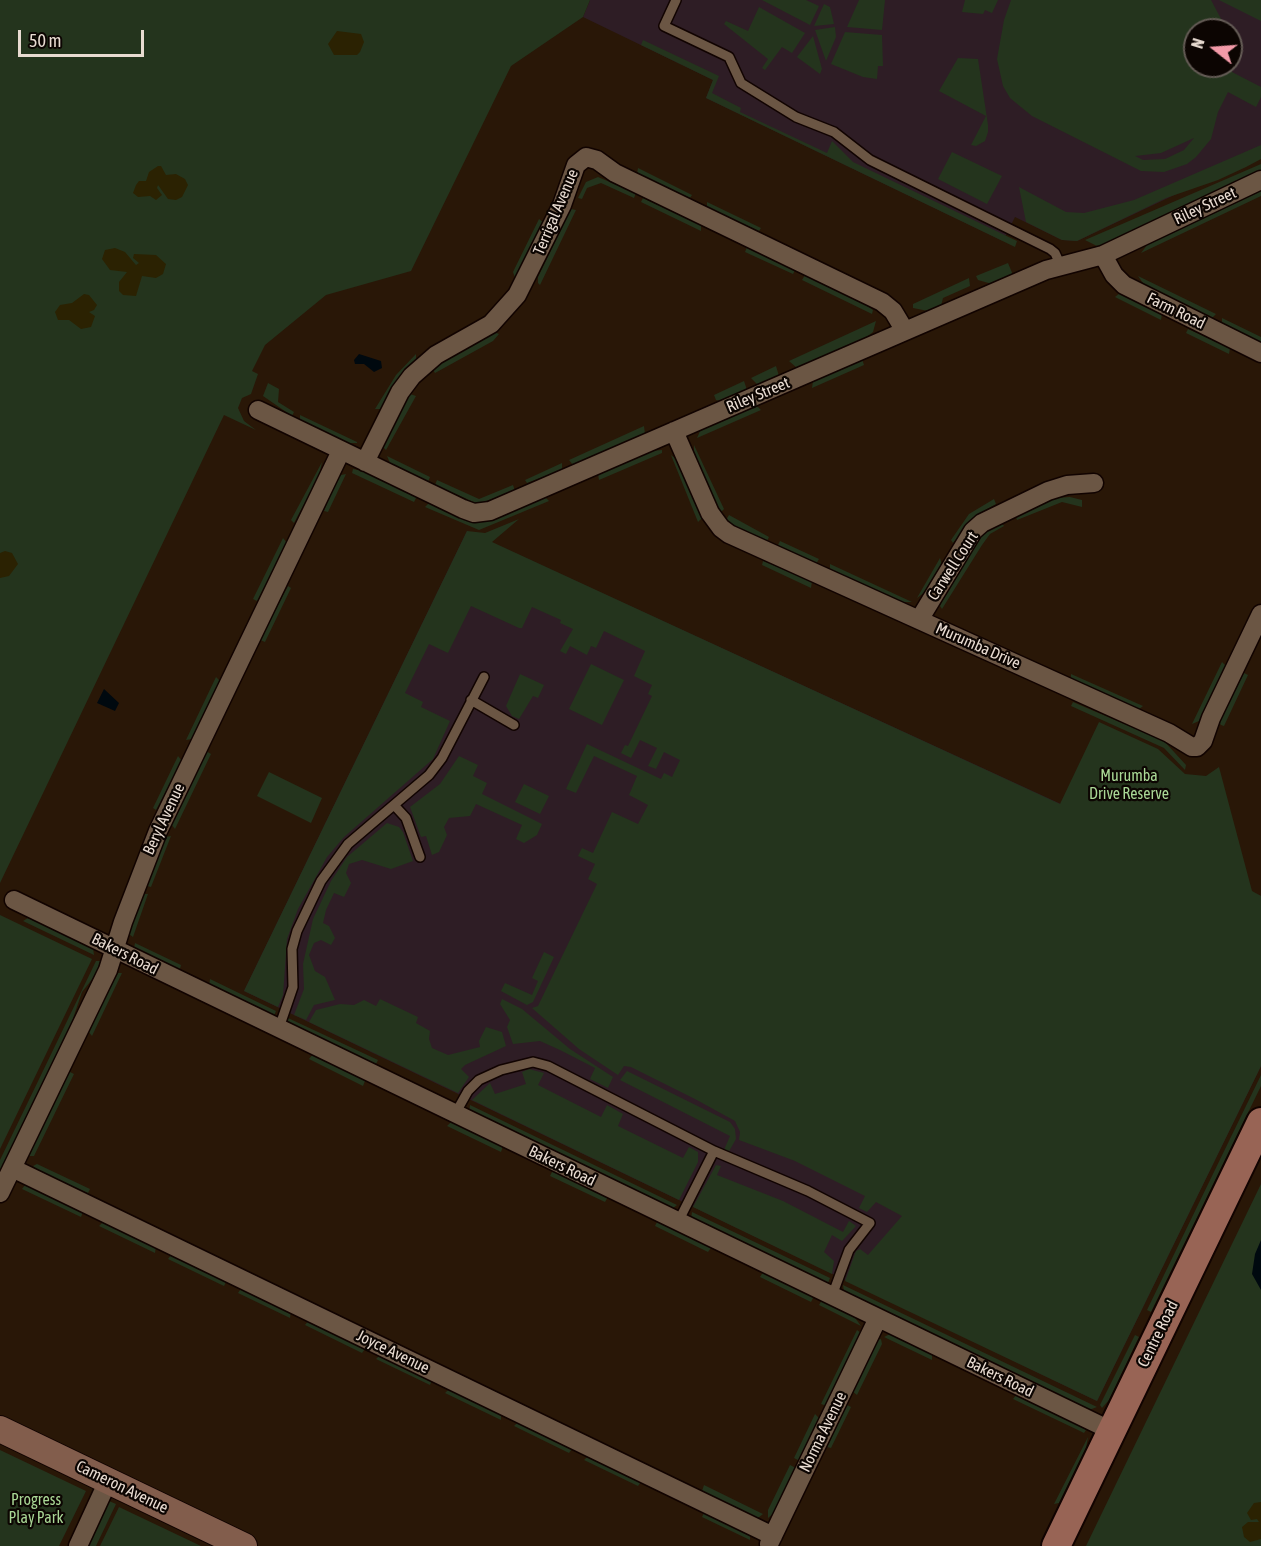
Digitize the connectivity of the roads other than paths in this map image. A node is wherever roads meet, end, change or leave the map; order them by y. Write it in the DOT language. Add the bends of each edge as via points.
graph roads {
  1 [pos="676,0"];
  2 [pos="1261,180"];
  3 [pos="1103,255"];
  4 [pos="1061,266"];
  5 [pos="905,331"];
  6 [pos="1261,353"];
  7 [pos="258,410"];
  8 [pos="674,431"];
  9 [pos="341,451"];
  10 [pos="365,462"];
  11 [pos="1094,483"];
  12 [pos="1261,614"];
  13 [pos="919,620"];
  14 [pos="484,677"];
  15 [pos="471,700"];
  16 [pos="514,725"];
  17 [pos="394,805"];
  18 [pos="420,857"];
  19 [pos="14,900"];
  20 [pos="114,949"];
  21 [pos="279,1028"];
  22 [pos="456,1114"];
  23 [pos="1261,1122"];
  24 [pos="714,1151"];
  25 [pos="12,1168"];
  26 [pos="0,1193"];
  27 [pos="678,1222"];
  28 [pos="832,1296"];
  29 [pos="878,1318"];
  30 [pos="0,1428"];
  31 [pos="1112,1431"];
  32 [pos="108,1481"];
  33 [pos="771,1541"];
  34 [pos="78,1546"];
  35 [pos="244,1546"];
  36 [pos="1056,1546"];
  1 -- 4 [label="lane" via="664,26 729,57 741,83 796,117 834,132 870,160 1050,249"];
  2 -- 3 [label="street, Riley Street"];
  3 -- 4 [label="street, Riley Street"];
  3 -- 6 [label="street, Farm Road" via="1124,285"];
  4 -- 5 [label="street, Riley Street"];
  5 -- 8 [label="street, Riley Street"];
  5 -- 10 [label="street, Terrigal Avenue" via="893,311 882,302 586,157 576,165 562,205 518,295 491,324 436,355 412,376"];
  7 -- 9 [label="street, Riley Street"];
  8 -- 10 [label="street, Riley Street" via="481,513 463,509"];
  8 -- 13 [label="street, Murumba Drive" via="710,513 721,528"];
  9 -- 10 [label="street, Riley Street"];
  9 -- 20 [label="street, Beryl Avenue" via="158,831"];
  11 -- 13 [label="street, Carwell Court" via="1048,490 982,523"];
  12 -- 13 [label="street, Murumba Drive" via="1197,747"];
  14 -- 15 [label="lane"];
  15 -- 16 [label="lane"];
  15 -- 17 [label="lane" via="442,758 429,775"];
  17 -- 18 [label="lane" via="406,818"];
  17 -- 21 [label="lane" via="348,844 321,881 305,912 292,949 291,999"];
  19 -- 20 [label="street, Bakers Road"];
  20 -- 21 [label="street, Bakers Road"];
  20 -- 25 [label="street, Beryl Avenue" via="108,970"];
  21 -- 22 [label="street, Bakers Road"];
  22 -- 24 [label="lane" via="479,1080 532,1062 548,1066"];
  22 -- 27 [label="street, Bakers Road"];
  23 -- 31 [label="main road, Centre Road"];
  24 -- 27 [label="lane"];
  24 -- 28 [label="lane" via="808,1191 870,1223 849,1250"];
  25 -- 26 [label="street, Beryl Avenue"];
  25 -- 33 [label="street, Joyce Avenue"];
  27 -- 28 [label="street, Bakers Road"];
  28 -- 29 [label="street, Bakers Road"];
  29 -- 31 [label="street, Bakers Road"];
  29 -- 33 [label="street, Norma Avenue"];
  30 -- 32 [label="street, Cameron Avenue"];
  31 -- 36 [label="main road, Centre Road"];
  32 -- 34 [label="street"];
  32 -- 35 [label="street, Cameron Avenue"];
}
